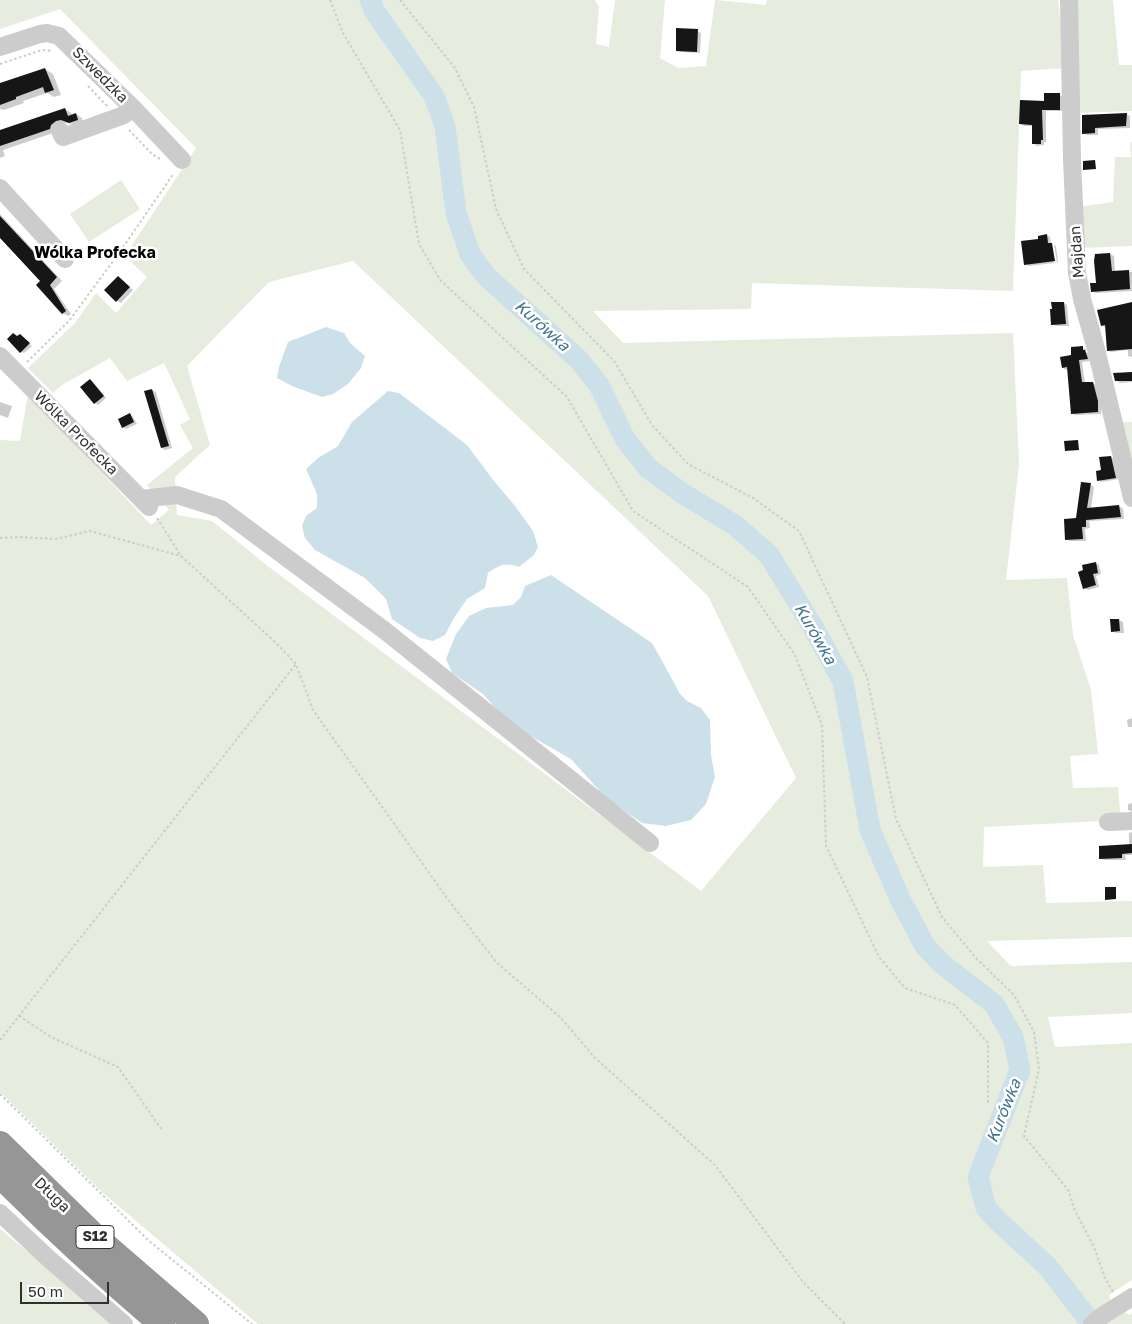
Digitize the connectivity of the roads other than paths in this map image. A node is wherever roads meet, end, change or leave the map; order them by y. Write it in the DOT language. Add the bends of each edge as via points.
graph roads {
  1 [pos="1069,0"];
  2 [pos="0,47"];
  3 [pos="126,113"];
  4 [pos="60,131"];
  5 [pos="182,160"];
  6 [pos="0,189"];
  7 [pos="65,259"];
  8 [pos="0,356"];
  9 [pos="1132,498"];
  10 [pos="1132,821"];
  11 [pos="1108,822"];
  12 [pos="650,843"];
  13 [pos="0,1144"];
  14 [pos="0,1175"];
  15 [pos="0,1213"];
  16 [pos="1132,1297"];
  17 [pos="1095,1322"];
  18 [pos="124,1324"];
  19 [pos="162,1324"];
  20 [pos="196,1324"];
  1 -- 9 [label="street, Majdan" via="1077,273"];
  2 -- 3 [label="street, Szwedzka" via="40,34 59,36"];
  3 -- 4 [label="street" via="63,137"];
  3 -- 5 [label="street, Szwedzka"];
  6 -- 7 [label="street"];
  8 -- 12 [label="street, Wólka Profecka" via="146,504 177,495 221,509 384,630"];
  10 -- 11 [label="street"];
  13 -- 20 [label="highway, Długa / S12" via="94,1235"];
  14 -- 19 [label="highway, Długa / S12" via="55,1229"];
  15 -- 18 [label="street"];
  16 -- 17 [label="street"];
}
